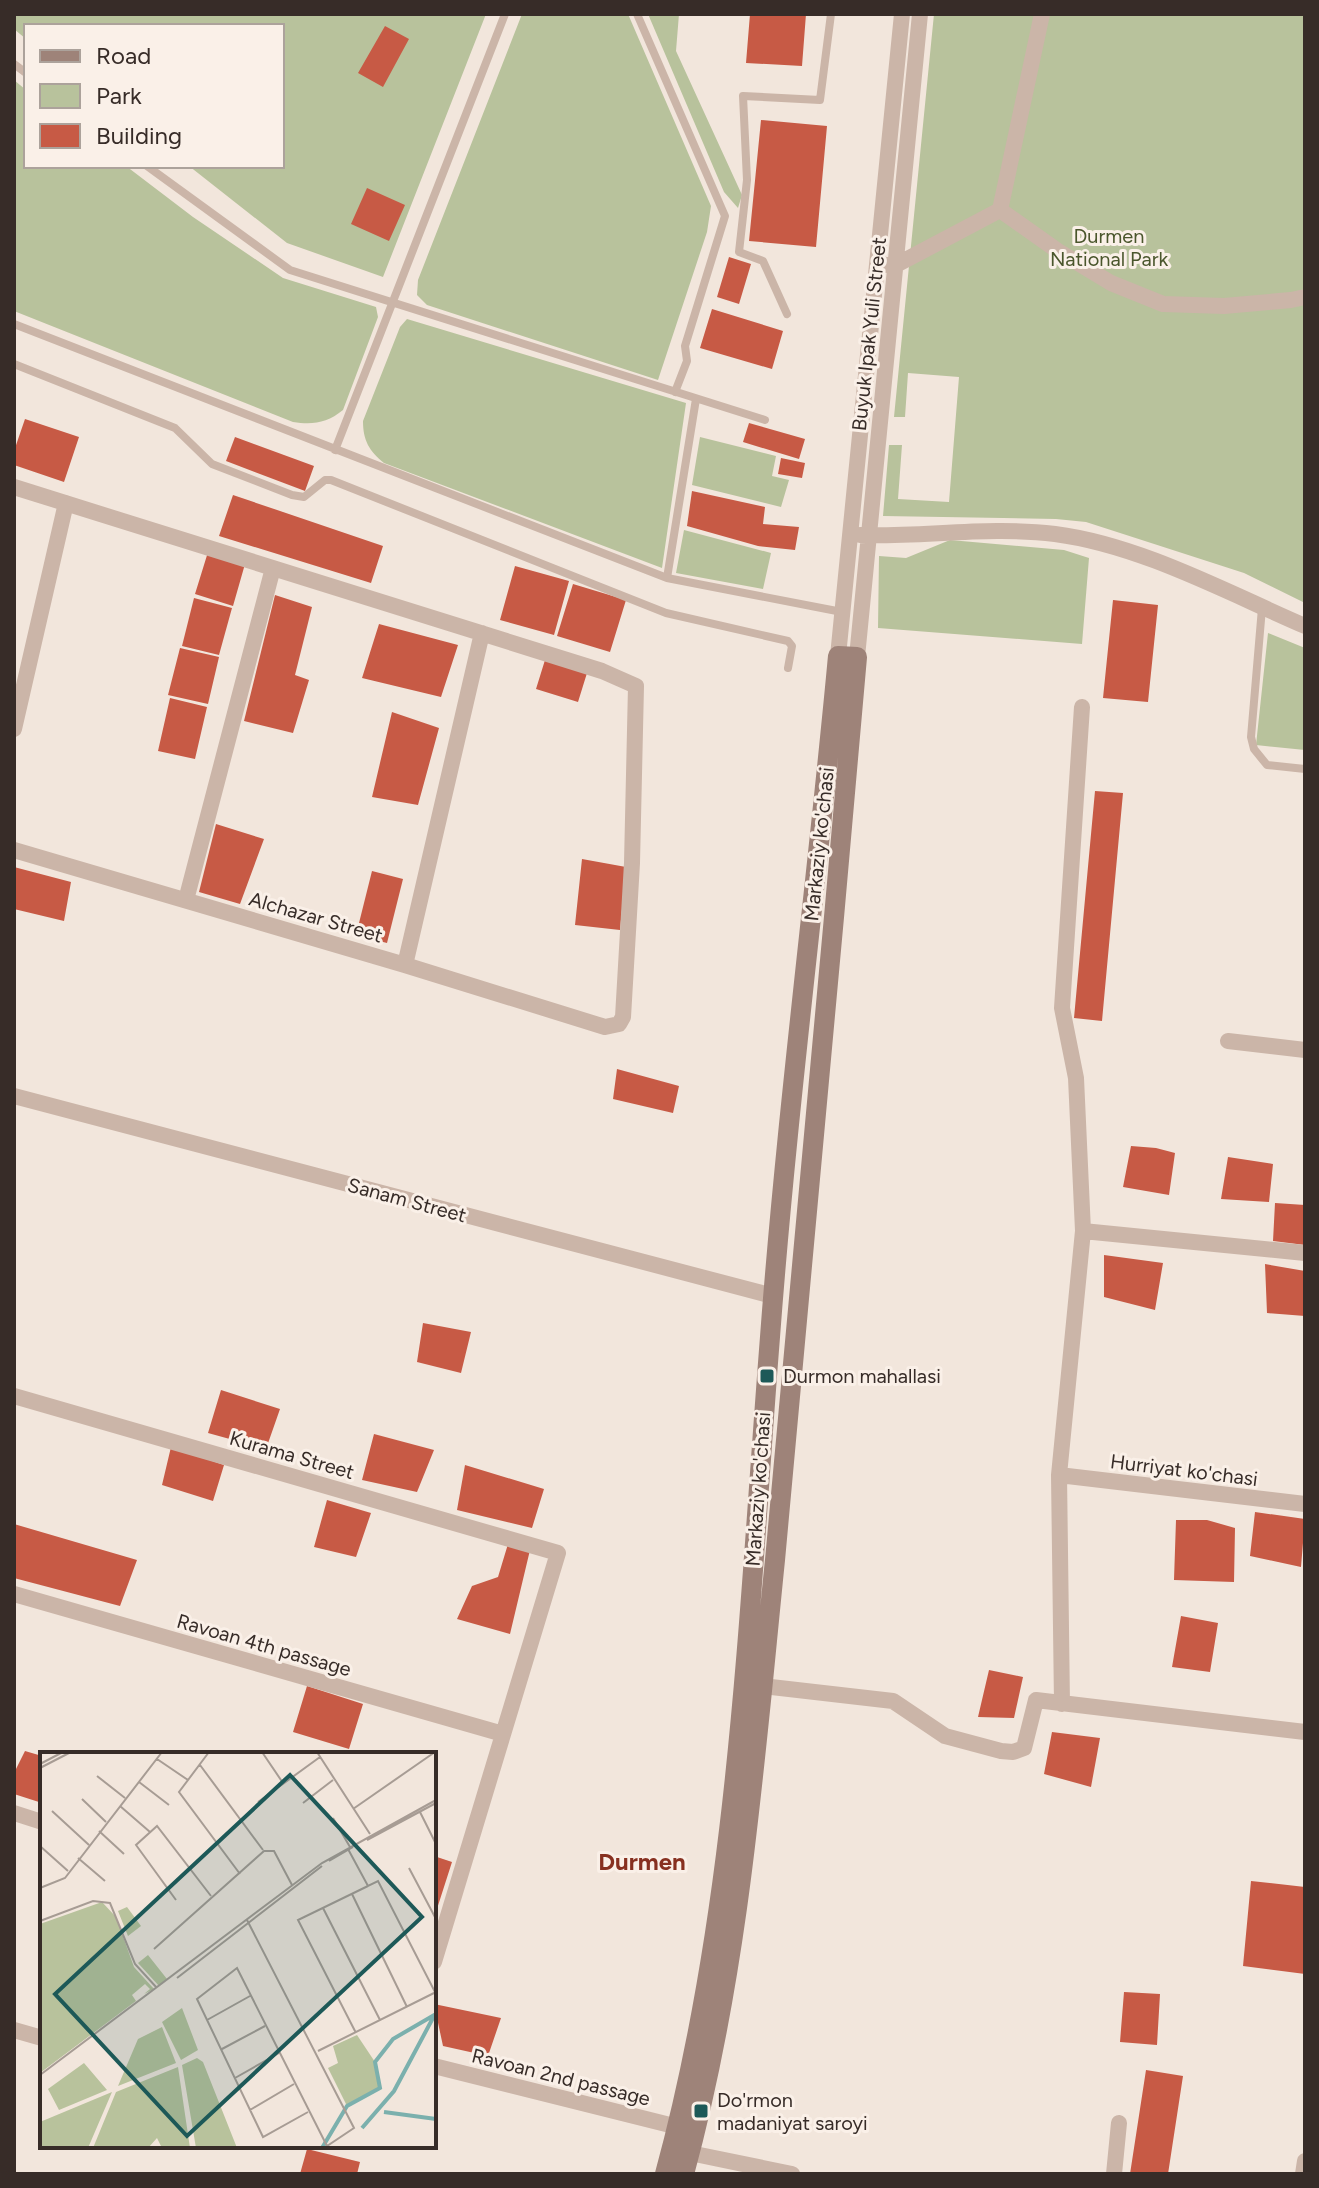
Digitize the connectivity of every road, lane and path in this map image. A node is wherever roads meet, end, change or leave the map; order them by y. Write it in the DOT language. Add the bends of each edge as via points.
graph roads {
  1 [pos="505,14"];
  2 [pos="637,14"];
  3 [pos="831,14"];
  4 [pos="902,14"];
  5 [pos="920,14"];
  6 [pos="1042,14"];
  7 [pos="150,168"];
  8 [pos="1000,210"];
  9 [pos="878,265"];
  10 [pos="896,265"];
  11 [pos="1305,297"];
  12 [pos="393,303"];
  13 [pos="787,314"];
  14 [pos="14,324"];
  15 [pos="14,364"];
  16 [pos="675,392"];
  17 [pos="696,399"];
  18 [pos="765,420"];
  19 [pos="335,450"];
  20 [pos="14,487"];
  21 [pos="66,503"];
  22 [pos="850,535"];
  23 [pos="869,535"];
  24 [pos="273,568"];
  25 [pos="667,578"];
  26 [pos="1262,608"];
  27 [pos="843,612"];
  28 [pos="1305,626"];
  29 [pos="482,633"];
  30 [pos="848,657"];
  31 [pos="788,668"];
  32 [pos="1082,707"];
  33 [pos="14,729"];
  34 [pos="1305,769"];
  35 [pos="14,850"];
  36 [pos="186,900"];
  37 [pos="405,965"];
  38 [pos="1228,1041"];
  39 [pos="1305,1050"];
  40 [pos="794,1088"];
  41 [pos="818,1092"];
  42 [pos="14,1096"];
  43 [pos="1083,1231"];
  44 [pos="1305,1253"];
  45 [pos="773,1296"];
  46 [pos="800,1300"];
  47 [pos="14,1396"];
  48 [pos="1059,1475"];
  49 [pos="1305,1504"];
  50 [pos="14,1594"];
  51 [pos="752,1684"];
  52 [pos="1062,1704"];
  53 [pos="1305,1732"];
  54 [pos="503,1734"];
  55 [pos="14,1813"];
  56 [pos="40,1821"];
  57 [pos="437,1940"];
  58 [pos="14,2030"];
  59 [pos="40,2037"];
  60 [pos="436,2066"];
  61 [pos="1119,2123"];
  62 [pos="687,2129"];
  63 [pos="681,2151"];
  64 [pos="1305,2161"];
  65 [pos="665,2174"];
  66 [pos="684,2174"];
  67 [pos="792,2174"];
  68 [pos="1114,2174"];
  69 [pos="1303,2174"];
  1 -- 12 [label="lane"];
  2 -- 16 [label="lane" via="725,216"];
  3 -- 13 [label="lane" via="820,100 743,96 747,180 739,252 763,261"];
  4 -- 9 [label="street, Buyuk Ipak Yuli Street"];
  5 -- 10 [label="street, Buyuk Ipak Yuli Street"];
  6 -- 8 [label="street"];
  7 -- 12 [label="lane" via="290,270"];
  8 -- 10 [label="street"];
  8 -- 11 [label="street" via="1111,283 1163,304 1224,306"];
  9 -- 10 [label="street"];
  9 -- 22 [label="street, Buyuk Ipak Yuli Street"];
  10 -- 23 [label="street, Buyuk Ipak Yuli Street"];
  12 -- 16 [label="lane"];
  12 -- 19 [label="lane"];
  14 -- 19 [label="lane"];
  15 -- 31 [label="lane" via="175,428 212,464 292,495 304,497 331,480 666,613 788,641"];
  16 -- 17 [label="lane"];
  17 -- 18 [label="lane"];
  17 -- 25 [label="lane"];
  19 -- 25 [label="lane"];
  20 -- 21 [label="street"];
  21 -- 24 [label="street"];
  21 -- 33 [label="street"];
  22 -- 23 [label="street"];
  22 -- 27 [label="street, Buyuk Ipak Yuli Street"];
  23 -- 26 [label="street" via="1024,532 1079,538 1119,548"];
  23 -- 30 [label="street, Buyuk Ipak Yuli Street"];
  24 -- 29 [label="street"];
  24 -- 36 [label="street"];
  25 -- 27 [label="lane"];
  26 -- 28 [label="street"];
  26 -- 34 [label="lane" via="1254,749 1267,765"];
  27 -- 30 [label="street, Buyuk Ipak Yuli Street"];
  29 -- 37 [label="street"];
  29 -- 37 [label="street, Alchazar Street" via="636,686 623,1017 619,1024 605,1027"];
  30 -- 40 [label="street, Markaziy ko'chasi"];
  30 -- 41 [label="street, Markaziy ko'chasi"];
  32 -- 43 [label="street" via="1062,1008 1076,1078"];
  35 -- 36 [label="street, Alchazar Street"];
  36 -- 37 [label="street, Alchazar Street"];
  38 -- 39 [label="street"];
  40 -- 41 [label="street"];
  40 -- 45 [label="street, Markaziy ko'chasi"];
  41 -- 46 [label="street, Markaziy ko'chasi"];
  42 -- 45 [label="street, Sanam Street"];
  43 -- 44 [label="street"];
  43 -- 48 [label="street"];
  45 -- 46 [label="street, Sanam Street"];
  45 -- 51 [label="street, Markaziy ko'chasi"];
  46 -- 51 [label="street, Markaziy ko'chasi"];
  47 -- 54 [label="street, Kurama Street" via="558,1553"];
  48 -- 49 [label="street, Hurriyat ko'chasi"];
  48 -- 52 [label="street"];
  50 -- 54 [label="street, Ravoan 4th passage"];
  51 -- 52 [label="street" via="893,1701 945,1736 1013,1752 1024,1748 1036,1700"];
  51 -- 62 [label="street, Markaziy ko'chasi"];
  52 -- 53 [label="street"];
  54 -- 57 [label="street"];
  55 -- 56 [label="street"];
  58 -- 59 [label="street"];
  60 -- 62 [label="street, Ravoan 2nd passage"];
  61 -- 68 [label="street"];
  62 -- 63 [label="street, Markaziy ko'chasi"];
  63 -- 65 [label="street, Markaziy ko'chasi"];
  63 -- 66 [label="street, Markaziy ko'chasi"];
  63 -- 67 [label="street"];
  64 -- 69 [label="street"];
}
